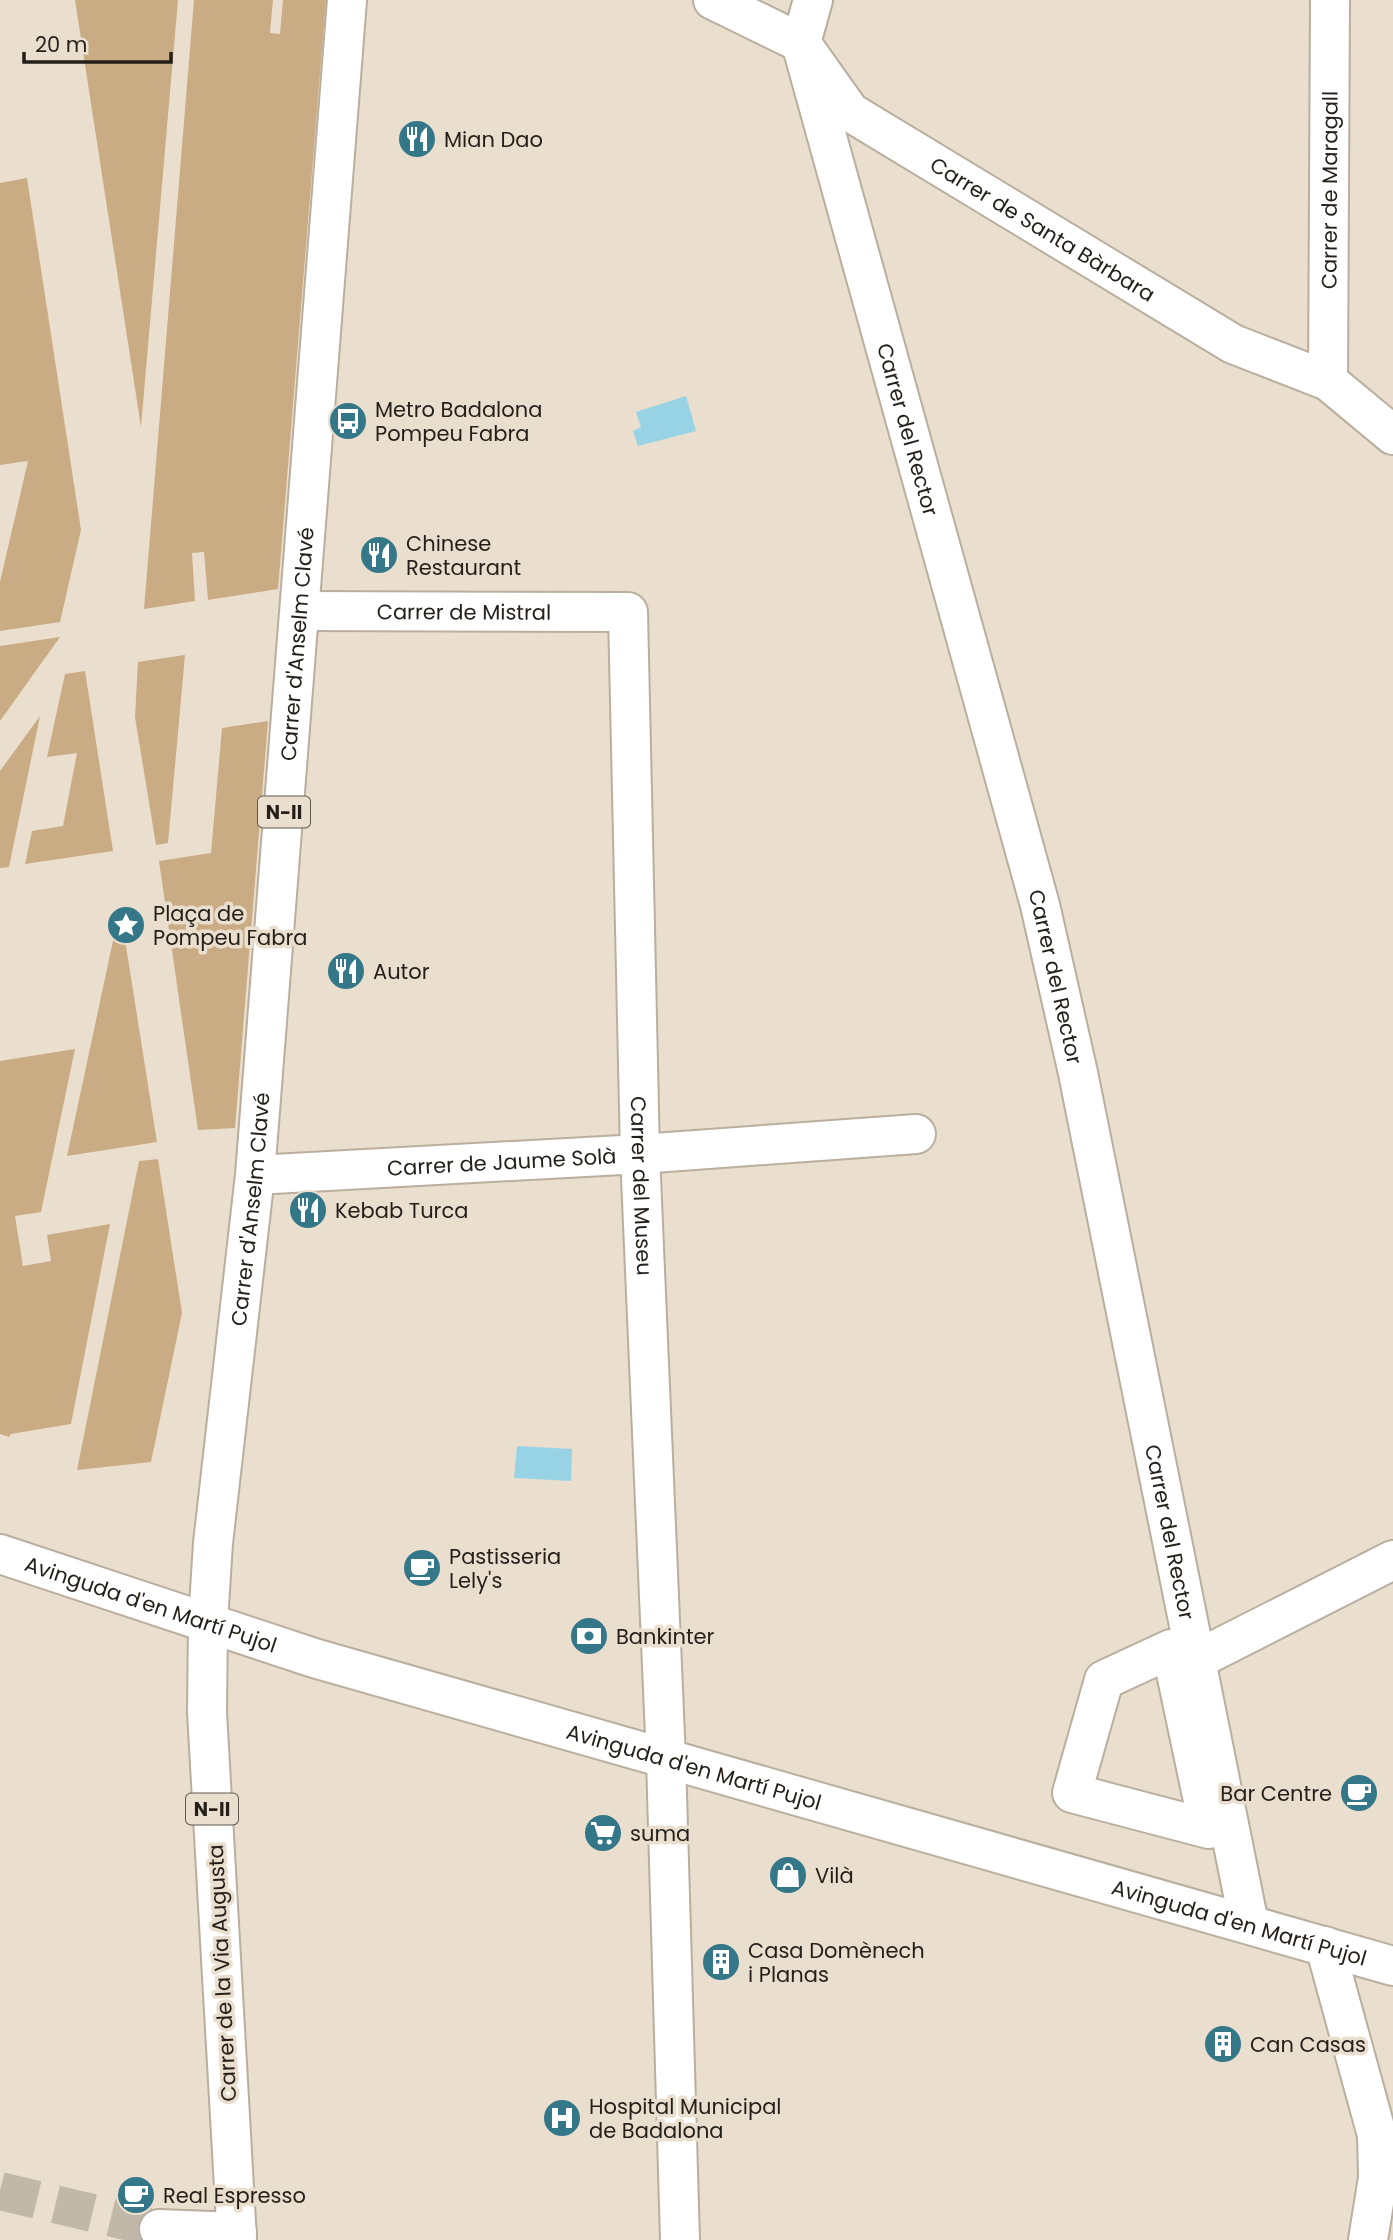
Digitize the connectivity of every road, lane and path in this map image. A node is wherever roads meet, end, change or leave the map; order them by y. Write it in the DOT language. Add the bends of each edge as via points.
graph roads {
  1 [pos="347,0"];
  2 [pos="713,0"];
  3 [pos="813,0"];
  4 [pos="1330,0"];
  5 [pos="801,43"];
  6 [pos="1328,381"];
  7 [pos="1393,435"];
  8 [pos="301,611"];
  9 [pos="628,612"];
  10 [pos="916,1134"];
  11 [pos="640,1154"];
  12 [pos="255,1175"];
  13 [pos="0,1554"];
  14 [pos="1393,1560"];
  15 [pos="208,1622"];
  16 [pos="1198,1659"];
  17 [pos="666,1759"];
  18 [pos="1209,1829"];
  19 [pos="1250,1924"];
  20 [pos="1325,1946"];
  21 [pos="1393,1966"];
  22 [pos="159,2229"];
  23 [pos="237,2236"];
  24 [pos="680,2240"];
  25 [pos="1368,2240"];
  1 -- 8 [label="street, Carrer d'Anselm Clavé / N-II"];
  2 -- 5 [label="street, Carrer de Santa Bàrbara"];
  3 -- 5 [label="street"];
  4 -- 6 [label="street, Carrer de Maragall"];
  5 -- 6 [label="street, Carrer de Santa Bàrbara" via="850,112 1233,344"];
  5 -- 16 [label="street, Carrer del Rector" via="1040,905"];
  6 -- 7 [label="street, Carrer de Santa Bàrbara"];
  8 -- 9 [label="street, Carrer de Mistral"];
  8 -- 12 [label="street, Carrer d'Anselm Clavé / N-II"];
  9 -- 11 [label="street, Carrer del Museu"];
  10 -- 11 [label="street, Carrer de Jaume Solà"];
  11 -- 12 [label="street, Carrer de Jaume Solà"];
  11 -- 17 [label="street, Carrer del Museu"];
  12 -- 15 [label="street, Carrer d'Anselm Clavé / N-II"];
  13 -- 15 [label="street, Avinguda d'en Martí Pujol"];
  14 -- 16 [label="street"];
  15 -- 17 [label="street, Avinguda d'en Martí Pujol" via="314,1658"];
  15 -- 23 [label="street, Carrer de la Via Augusta / N-II" via="207,1712"];
  16 -- 19 [label="street, Carrer del Rector"];
  17 -- 19 [label="street, Avinguda d'en Martí Pujol"];
  17 -- 24 [label="street, Carrer del Museu"];
  18 -- 18 [label="street" via="1072,1793 1104,1680 1171,1649"];
  19 -- 20 [label="street, Avinguda d'en Martí Pujol"];
  20 -- 21 [label="street, Avinguda d'en Martí Pujol"];
  20 -- 25 [label="street" via="1377,2135 1378,2178"];
  22 -- 23 [label="street"];
}
